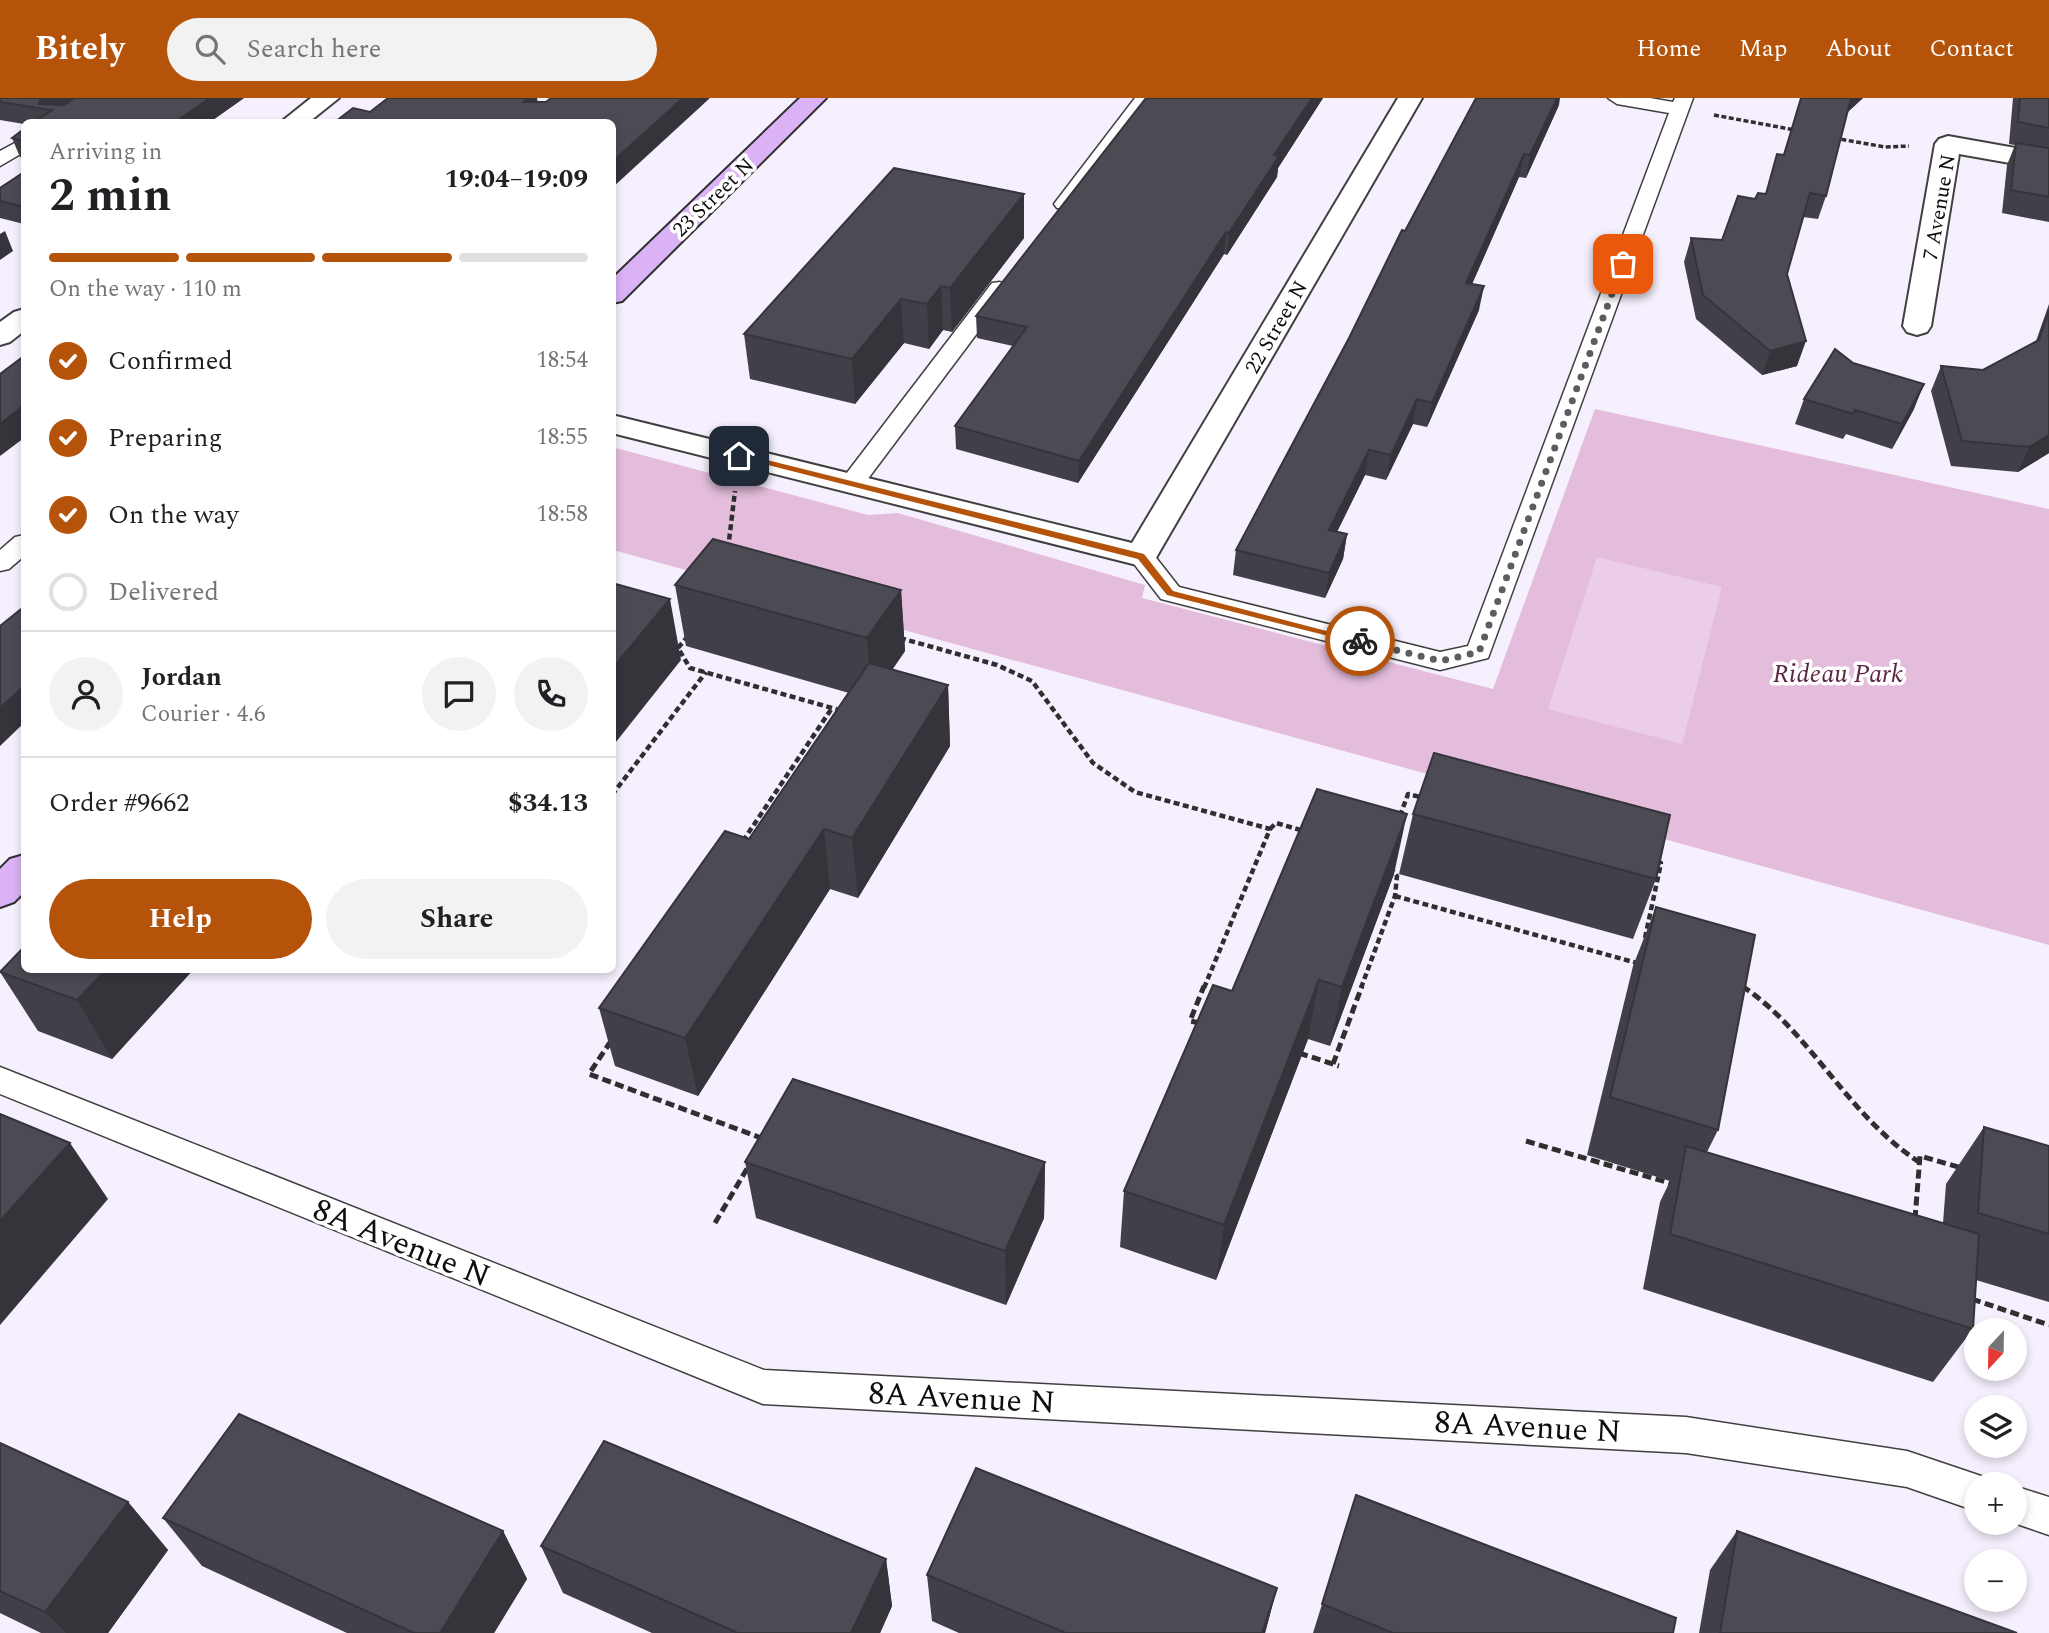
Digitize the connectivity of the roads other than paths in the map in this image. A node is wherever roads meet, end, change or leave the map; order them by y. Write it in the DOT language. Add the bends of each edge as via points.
graph roads {
  1 [pos="327,98"];
  2 [pos="814,98"];
  3 [pos="1144,98"];
  4 [pos="1410,98"];
  5 [pos="1616,98"];
  6 [pos="1682,104"];
  7 [pos="297,119"];
  8 [pos="0,141"];
  9 [pos="21,144"];
  10 [pos="21,147"];
  11 [pos="0,160"];
  12 [pos="2049,162"];
  13 [pos="1052,219"];
  14 [pos="1011,274"];
  15 [pos="616,291"];
  16 [pos="21,320"];
  17 [pos="1917,326"];
  18 [pos="0,336"];
  19 [pos="616,425"];
  20 [pos="852,483"];
  21 [pos="21,546"];
  22 [pos="1141,556"];
  23 [pos="0,563"];
  24 [pos="21,872"];
  25 [pos="0,892"];
  26 [pos="0,1080"];
  27 [pos="1964,1488"];
  28 [pos="2027,1509"];
  29 [pos="2049,1516"];
  1 -- 7 [label="street"];
  2 -- 15 [label="street, 23 Street N"];
  3 -- 13 [label="lane"];
  4 -- 22 [label="street, 22 Street N"];
  5 -- 6 [label="lane"];
  6 -- 22 [label="lane" via="1479,652 1440,661 1170,593"];
  8 -- 9 [label="lane"];
  10 -- 11 [label="lane"];
  12 -- 17 [label="street, 7 Avenue N" via="1948,144"];
  14 -- 20 [label="lane"];
  16 -- 18 [label="street"];
  19 -- 20 [label="street"];
  20 -- 22 [label="street"];
  21 -- 23 [label="lane"];
  24 -- 25 [label="street"];
  26 -- 27 [label="lane, 8A Avenue N" via="763,1387 1686,1435 1907,1469"];
  28 -- 29 [label="lane"];
}
